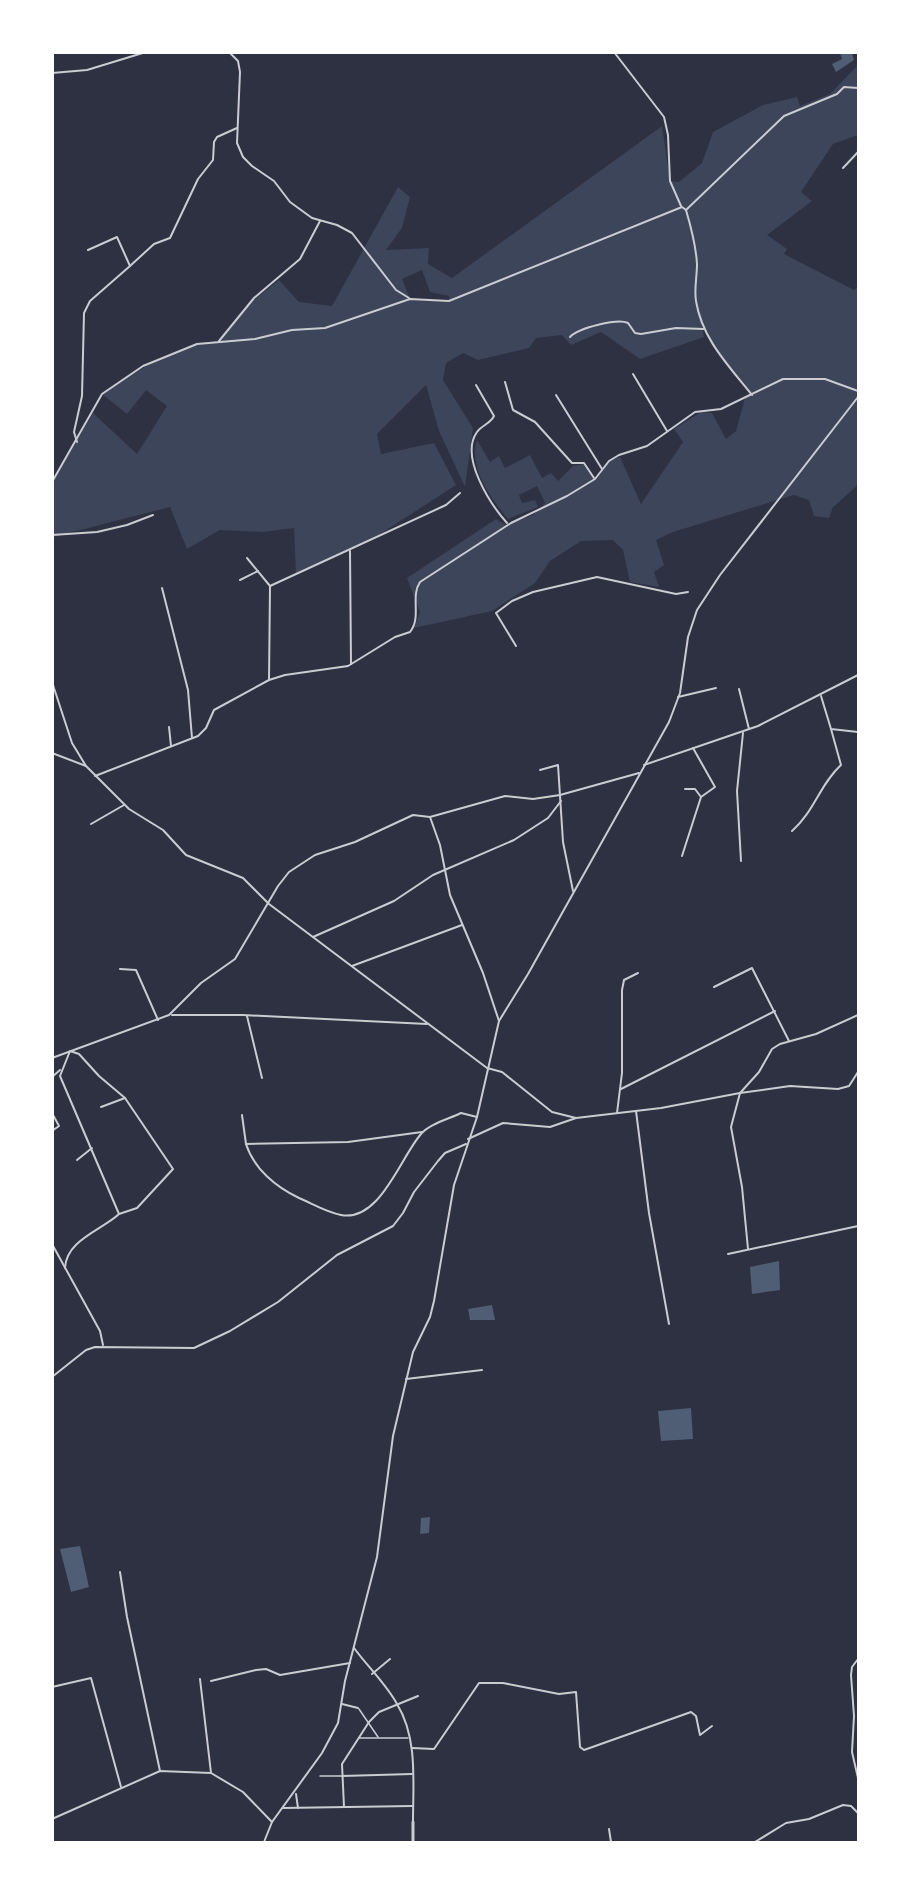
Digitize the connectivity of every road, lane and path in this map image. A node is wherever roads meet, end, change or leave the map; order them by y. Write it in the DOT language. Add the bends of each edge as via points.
graph roads {
  1 [pos="146,52"];
  2 [pos="229,52"];
  3 [pos="614,52"];
  4 [pos="52,73"];
  5 [pos="858,88"];
  6 [pos="237,128"];
  7 [pos="858,152"];
  8 [pos="843,168"];
  9 [pos="682,207"];
  10 [pos="686,210"];
  11 [pos="320,220"];
  12 [pos="88,250"];
  13 [pos="130,266"];
  14 [pos="410,299"];
  15 [pos="704,328"];
  16 [pos="570,337"];
  17 [pos="219,341"];
  18 [pos="633,374"];
  19 [pos="506,382"];
  20 [pos="476,385"];
  21 [pos="858,391"];
  22 [pos="556,395"];
  23 [pos="752,395"];
  24 [pos="858,397"];
  25 [pos="667,431"];
  26 [pos="77,442"];
  27 [pos="602,470"];
  28 [pos="595,479"];
  29 [pos="52,482"];
  30 [pos="460,493"];
  31 [pos="153,514"];
  32 [pos="508,524"];
  33 [pos="52,535"];
  34 [pos="350,550"];
  35 [pos="247,558"];
  36 [pos="258,571"];
  37 [pos="240,580"];
  38 [pos="270,586"];
  39 [pos="162,588"];
  40 [pos="688,591"];
  41 [pos="516,646"];
  42 [pos="351,664"];
  43 [pos="858,675"];
  44 [pos="269,680"];
  45 [pos="52,682"];
  46 [pos="716,688"];
  47 [pos="739,689"];
  48 [pos="821,695"];
  49 [pos="678,697"];
  50 [pos="169,727"];
  51 [pos="749,729"];
  52 [pos="831,729"];
  53 [pos="743,731"];
  54 [pos="858,732"];
  55 [pos="192,738"];
  56 [pos="171,746"];
  57 [pos="693,748"];
  58 [pos="52,753"];
  59 [pos="644,765"];
  60 [pos="86,766"];
  61 [pos="540,770"];
  62 [pos="639,773"];
  63 [pos="95,776"];
  64 [pos="685,789"];
  65 [pos="560,795"];
  66 [pos="701,797"];
  67 [pos="561,801"];
  68 [pos="124,805"];
  69 [pos="430,817"];
  70 [pos="91,824"];
  71 [pos="792,831"];
  72 [pos="682,856"];
  73 [pos="741,861"];
  74 [pos="445,870"];
  75 [pos="573,891"];
  76 [pos="269,904"];
  77 [pos="462,926"];
  78 [pos="313,937"];
  79 [pos="352,966"];
  80 [pos="120,969"];
  81 [pos="638,973"];
  82 [pos="714,987"];
  83 [pos="775,1011"];
  84 [pos="169,1015"];
  85 [pos="247,1015"];
  86 [pos="858,1015"];
  87 [pos="159,1020"];
  88 [pos="499,1021"];
  89 [pos="427,1024"];
  90 [pos="789,1041"];
  91 [pos="70,1051"];
  92 [pos="52,1059"];
  93 [pos="488,1068"];
  94 [pos="60,1070"];
  95 [pos="858,1072"];
  96 [pos="52,1077"];
  97 [pos="262,1078"];
  98 [pos="621,1089"];
  99 [pos="740,1093"];
  100 [pos="124,1098"];
  101 [pos="101,1107"];
  102 [pos="636,1111"];
  103 [pos="52,1113"];
  104 [pos="617,1113"];
  105 [pos="242,1115"];
  106 [pos="477,1117"];
  107 [pos="576,1118"];
  108 [pos="52,1131"];
  109 [pos="422,1132"];
  110 [pos="468,1139"];
  111 [pos="246,1144"];
  112 [pos="466,1144"];
  113 [pos="92,1148"];
  114 [pos="77,1160"];
  115 [pos="120,1214"];
  116 [pos="858,1226"];
  117 [pos="52,1244"];
  118 [pos="748,1249"];
  119 [pos="728,1254"];
  120 [pos="65,1268"];
  121 [pos="669,1324"];
  122 [pos="103,1345"];
  123 [pos="482,1370"];
  124 [pos="52,1377"];
  125 [pos="406,1379"];
  126 [pos="120,1572"];
  127 [pos="354,1648"];
  128 [pos="390,1659"];
  129 [pos="858,1659"];
  130 [pos="350,1663"];
  131 [pos="372,1674"];
  132 [pos="200,1679"];
  133 [pos="212,1681"];
  134 [pos="52,1687"];
  135 [pos="418,1696"];
  136 [pos="342,1704"];
  137 [pos="397,1704"];
  138 [pos="358,1708"];
  139 [pos="369,1722"];
  140 [pos="712,1726"];
  141 [pos="358,1738"];
  142 [pos="378,1738"];
  143 [pos="409,1738"];
  144 [pos="412,1748"];
  145 [pos="160,1771"];
  146 [pos="211,1773"];
  147 [pos="412,1774"];
  148 [pos="320,1776"];
  149 [pos="342,1776"];
  150 [pos="858,1778"];
  151 [pos="121,1788"];
  152 [pos="295,1793"];
  153 [pos="413,1806"];
  154 [pos="344,1807"];
  155 [pos="298,1808"];
  156 [pos="283,1809"];
  157 [pos="858,1813"];
  158 [pos="52,1819"];
  159 [pos="272,1822"];
  160 [pos="413,1822"];
  161 [pos="609,1829"];
  162 [pos="264,1842"];
  163 [pos="413,1842"];
  164 [pos="610,1842"];
  165 [pos="755,1842"];
  1 -- 4 [label="street" via="87,70"];
  2 -- 6 [label="street" via="238,61 240,72"];
  3 -- 9 [label="street" via="664,117 670,182"];
  5 -- 10 [label="street" via="844,87 837,94 784,116"];
  6 -- 11 [label="street" via="237,143 243,157 274,181 290,202"];
  6 -- 13 [label="street" via="217,137 213,160 198,179 170,238 154,244"];
  7 -- 8 [label="street"];
  9 -- 10 [label="street"];
  9 -- 14 [label="street" via="449,301"];
  10 -- 15 [label="street" via="697,261 695,298"];
  11 -- 14 [label="street" via="352,233 396,290"];
  11 -- 17 [label="street" via="300,259 254,298"];
  12 -- 13 [label="street" via="117,237"];
  13 -- 26 [label="street" via="90,301 84,313 82,396 74,432"];
  14 -- 17 [label="street" via="326,328"];
  15 -- 16 [label="street" via="641,334 635,333 628,323 616,321 577,331"];
  15 -- 23 [label="street" via="711,344"];
  17 -- 26 [label="street" via="197,344 143,366 102,394"];
  18 -- 25 [label="street"];
  19 -- 28 [label="street" via="513,410 535,422 574,465 584,463"];
  20 -- 32 [label="street" via="494,416 477,432 473,458 491,506"];
  21 -- 23 [label="street" via="825,379 783,379"];
  22 -- 27 [label="street"];
  23 -- 25 [label="street" via="721,409 695,412"];
  24 -- 49 [label="street" via="697,610 688,637"];
  25 -- 27 [label="street" via="647,446 619,455"];
  26 -- 29 [label="street"];
  27 -- 28 [label="street"];
  28 -- 32 [label="street"];
  30 -- 34 [label="street" via="446,505"];
  31 -- 33 [label="street" via="117,528"];
  32 -- 42 [label="street" via="420,582 416,591 418,611 410,632"];
  34 -- 38 [label="street"];
  34 -- 42 [label="street"];
  35 -- 36 [label="street"];
  36 -- 37 [label="street"];
  36 -- 38 [label="street"];
  38 -- 44 [label="street"];
  39 -- 55 [label="street" via="188,690"];
  40 -- 41 [label="street" via="676,594 597,577 533,592 496,613"];
  42 -- 44 [label="street"];
  43 -- 48 [label="street"];
  44 -- 55 [label="street" via="214,710 206,728"];
  45 -- 60 [label="street" via="72,743"];
  46 -- 49 [label="street"];
  47 -- 51 [label="street"];
  48 -- 51 [label="street"];
  48 -- 52 [label="street"];
  49 -- 59 [label="street" via="669,722"];
  50 -- 56 [label="street"];
  51 -- 53 [label="street"];
  52 -- 54 [label="street"];
  52 -- 71 [label="street" via="841,765 828,778 806,819"];
  53 -- 57 [label="street"];
  53 -- 73 [label="street" via="737,791"];
  55 -- 56 [label="street"];
  56 -- 63 [label="street"];
  57 -- 59 [label="street"];
  57 -- 66 [label="street" via="715,787"];
  58 -- 60 [label="street"];
  59 -- 62 [label="street"];
  60 -- 63 [label="street"];
  61 -- 65 [label="street" via="558,765"];
  62 -- 65 [label="street"];
  62 -- 75 [label="street"];
  63 -- 68 [label="street"];
  64 -- 66 [label="street" via="695,789"];
  65 -- 67 [label="street"];
  65 -- 69 [label="street" via="533,799 505,796"];
  66 -- 72 [label="street"];
  67 -- 74 [label="street" via="548,818 514,840"];
  67 -- 75 [label="street" via="563,842"];
  68 -- 70 [label="street"];
  68 -- 76 [label="street" via="162,831 186,855 243,878"];
  69 -- 74 [label="street"];
  69 -- 76 [label="street" via="423,814 404,818 355,842 315,855 290,872"];
  74 -- 77 [label="street"];
  74 -- 78 [label="street" via="394,901"];
  75 -- 88 [label="street"];
  76 -- 78 [label="street"];
  76 -- 84 [label="street" via="234,959 201,983"];
  77 -- 79 [label="street"];
  77 -- 88 [label="street"];
  78 -- 79 [label="street"];
  79 -- 89 [label="street"];
  80 -- 87 [label="street" via="136,970"];
  81 -- 98 [label="street" via="624,980 622,990"];
  82 -- 83 [label="street" via="753,968"];
  83 -- 90 [label="street"];
  83 -- 98 [label="street"];
  84 -- 85 [label="street"];
  84 -- 87 [label="street"];
  85 -- 89 [label="street"];
  85 -- 97 [label="street"];
  86 -- 90 [label="street"];
  87 -- 91 [label="street"];
  88 -- 93 [label="street"];
  89 -- 93 [label="street"];
  90 -- 99 [label="street" via="772,1049 759,1072"];
  91 -- 92 [label="street"];
  91 -- 94 [label="street"];
  91 -- 100 [label="street" via="79,1054"];
  93 -- 106 [label="street"];
  93 -- 107 [label="street" via="502,1072 552,1112"];
  94 -- 96 [label="street"];
  94 -- 113 [label="street"];
  95 -- 99 [label="street" via="849,1086 838,1089 790,1086"];
  98 -- 104 [label="street"];
  99 -- 102 [label="street"];
  99 -- 118 [label="street" via="730,1127 742,1187"];
  100 -- 101 [label="street"];
  100 -- 115 [label="street" via="173,1169 136,1208"];
  102 -- 104 [label="street"];
  102 -- 121 [label="street"];
  103 -- 108 [label="street" via="59,1126"];
  104 -- 107 [label="street"];
  105 -- 111 [label="street"];
  106 -- 109 [label="street" via="461,1113"];
  106 -- 110 [label="street"];
  107 -- 110 [label="street" via="550,1127 503,1123"];
  109 -- 111 [label="street" via="348,1142"];
  109 -- 111 [label="street" via="374,1205 344,1216 282,1190 260,1170"];
  110 -- 112 [label="street"];
  112 -- 122 [label="street" via="445,1153 393,1226 337,1255 270,1307 230,1331 194,1348"];
  112 -- 125 [label="street" via="454,1185 435,1301"];
  113 -- 114 [label="street"];
  113 -- 115 [label="street"];
  115 -- 120 [label="street" via="69,1253"];
  116 -- 118 [label="street"];
  117 -- 120 [label="street"];
  118 -- 119 [label="street"];
  120 -- 122 [label="street" via="100,1331"];
  122 -- 124 [label="street" via="86,1350"];
  123 -- 125 [label="street"];
  125 -- 127 [label="street" via="390,1448 380,1543"];
  126 -- 145 [label="street"];
  127 -- 130 [label="street"];
  127 -- 131 [label="street"];
  128 -- 131 [label="street"];
  129 -- 150 [label="street" via="851,1675 852,1752"];
  130 -- 133 [label="street" via="280,1675 266,1669 256,1670"];
  130 -- 136 [label="street"];
  131 -- 137 [label="street"];
  132 -- 146 [label="street"];
  134 -- 151 [label="street" via="86,1677 93,1682"];
  135 -- 137 [label="street"];
  136 -- 138 [label="street"];
  136 -- 152 [label="street" via="331,1738"];
  137 -- 139 [label="street" via="379,1712"];
  137 -- 143 [label="street"];
  138 -- 139 [label="street"];
  139 -- 141 [label="street"];
  139 -- 142 [label="street"];
  140 -- 144 [label="street" via="700,1735 696,1716 691,1712 584,1750 580,1747 576,1692 559,1694 512,1684 479,1683 434,1749"];
  141 -- 142 [label="street"];
  141 -- 149 [label="street" via="342,1764"];
  142 -- 143 [label="street"];
  143 -- 144 [label="street"];
  144 -- 147 [label="street"];
  145 -- 146 [label="street"];
  145 -- 151 [label="street"];
  146 -- 159 [label="street" via="243,1792"];
  147 -- 149 [label="street"];
  147 -- 153 [label="street"];
  148 -- 149 [label="street"];
  149 -- 154 [label="street"];
  151 -- 158 [label="street"];
  152 -- 155 [label="street"];
  152 -- 156 [label="street"];
  153 -- 154 [label="street"];
  153 -- 160 [label="street"];
  154 -- 155 [label="street"];
  155 -- 156 [label="street"];
  156 -- 159 [label="street"];
  157 -- 165 [label="street" via="851,1806 835,1808 786,1823"];
  159 -- 162 [label="street"];
  160 -- 163 [label="street"];
  161 -- 164 [label="street"];
}
